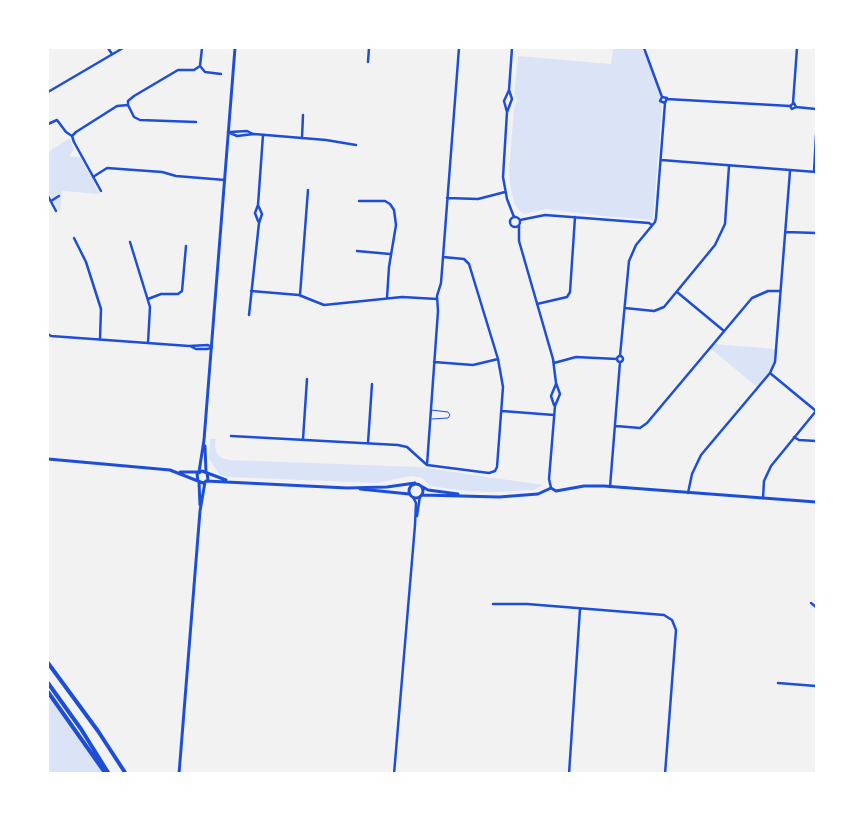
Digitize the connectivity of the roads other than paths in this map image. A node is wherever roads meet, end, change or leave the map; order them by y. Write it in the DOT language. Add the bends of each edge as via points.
graph roads {
  1 [pos="108,48"];
  2 [pos="123,48"];
  3 [pos="202,48"];
  4 [pos="235,48"];
  5 [pos="369,48"];
  6 [pos="458,48"];
  7 [pos="512,48"];
  8 [pos="644,48"];
  9 [pos="797,48"];
  10 [pos="112,54"];
  11 [pos="368,62"];
  12 [pos="200,66"];
  13 [pos="221,74"];
  14 [pos="509,90"];
  15 [pos="48,92"];
  16 [pos="662,97"];
  17 [pos="667,99"];
  18 [pos="665,103"];
  19 [pos="793,103"];
  20 [pos="128,105"];
  21 [pos="790,106"];
  22 [pos="796,107"];
  23 [pos="816,109"];
  24 [pos="507,112"];
  25 [pos="303,115"];
  26 [pos="196,122"];
  27 [pos="48,124"];
  28 [pos="228,132"];
  29 [pos="254,134"];
  30 [pos="263,135"];
  31 [pos="816,135"];
  32 [pos="72,136"];
  33 [pos="302,138"];
  34 [pos="356,145"];
  35 [pos="661,160"];
  36 [pos="728,166"];
  37 [pos="790,171"];
  38 [pos="815,172"];
  39 [pos="93,176"];
  40 [pos="225,180"];
  41 [pos="308,190"];
  42 [pos="101,191"];
  43 [pos="505,192"];
  44 [pos="48,196"];
  45 [pos="59,196"];
  46 [pos="447,198"];
  47 [pos="51,201"];
  48 [pos="360,202"];
  49 [pos="258,205"];
  50 [pos="56,211"];
  51 [pos="514,217"];
  52 [pos="575,217"];
  53 [pos="520,220"];
  54 [pos="259,223"];
  55 [pos="519,225"];
  56 [pos="652,225"];
  57 [pos="514,227"];
  58 [pos="785,232"];
  59 [pos="816,233"];
  60 [pos="518,234"];
  61 [pos="74,238"];
  62 [pos="130,242"];
  63 [pos="186,246"];
  64 [pos="357,251"];
  65 [pos="390,254"];
  66 [pos="442,257"];
  67 [pos="251,291"];
  68 [pos="677,292"];
  69 [pos="780,292"];
  70 [pos="300,295"];
  71 [pos="387,298"];
  72 [pos="148,299"];
  73 [pos="437,299"];
  74 [pos="537,304"];
  75 [pos="625,308"];
  76 [pos="250,314"];
  77 [pos="724,331"];
  78 [pos="48,334"];
  79 [pos="100,339"];
  80 [pos="148,343"];
  81 [pos="212,347"];
  82 [pos="620,356"];
  83 [pos="498,359"];
  84 [pos="617,359"];
  85 [pos="434,362"];
  86 [pos="620,362"];
  87 [pos="554,363"];
  88 [pos="770,373"];
  89 [pos="307,379"];
  90 [pos="556,383"];
  91 [pos="372,384"];
  92 [pos="555,406"];
  93 [pos="431,410"];
  94 [pos="502,411"];
  95 [pos="816,411"];
  96 [pos="554,415"];
  97 [pos="430,419"];
  98 [pos="616,426"];
  99 [pos="231,436"];
  100 [pos="794,437"];
  101 [pos="302,439"];
  102 [pos="204,440"];
  103 [pos="816,441"];
  104 [pos="368,443"];
  105 [pos="48,459"];
  106 [pos="427,465"];
  107 [pos="177,472"];
  108 [pos="199,472"];
  109 [pos="207,473"];
  110 [pos="198,481"];
  111 [pos="228,481"];
  112 [pos="206,482"];
  113 [pos="415,483"];
  114 [pos="421,486"];
  115 [pos="610,487"];
  116 [pos="347,488"];
  117 [pos="551,488"];
  118 [pos="688,493"];
  119 [pos="410,494"];
  120 [pos="421,496"];
  121 [pos="476,496"];
  122 [pos="413,498"];
  123 [pos="762,498"];
  124 [pos="816,502"];
  125 [pos="200,511"];
  126 [pos="415,525"];
  127 [pos="810,603"];
  128 [pos="493,604"];
  129 [pos="816,607"];
  130 [pos="580,609"];
  131 [pos="48,662"];
  132 [pos="48,683"];
  133 [pos="778,683"];
  134 [pos="816,686"];
  135 [pos="48,692"];
  136 [pos="108,774"];
  137 [pos="126,774"];
  138 [pos="179,774"];
  139 [pos="394,774"];
  140 [pos="568,774"];
  141 [pos="665,774"];
  1 -- 10 [label="street"];
  2 -- 10 [label="street"];
  3 -- 12 [label="street"];
  4 -- 28 [label="street"];
  5 -- 11 [label="street"];
  6 -- 46 [label="street"];
  7 -- 14 [label="street"];
  8 -- 16 [label="street"];
  9 -- 19 [label="street"];
  10 -- 15 [label="street"];
  12 -- 13 [label="street" via="205,72"];
  12 -- 20 [label="street" via="194,70 178,70 134,96"];
  14 -- 24 [label="street" via="512,99"];
  14 -- 24 [label="street" via="504,101"];
  16 -- 17 [label="street"];
  16 -- 18 [label="street" via="660,101"];
  17 -- 18 [label="street"];
  17 -- 21 [label="street"];
  18 -- 35 [label="street"];
  19 -- 21 [label="street"];
  19 -- 22 [label="street"];
  20 -- 26 [label="street" via="134,117 140,120"];
  20 -- 32 [label="street" via="117,106"];
  21 -- 22 [label="street" via="792,109"];
  22 -- 23 [label="street"];
  24 -- 43 [label="street" via="503,166"];
  25 -- 33 [label="street"];
  27 -- 32 [label="street" via="57,120"];
  28 -- 29 [label="street" via="238,130"];
  28 -- 29 [label="street" via="237,136"];
  28 -- 40 [label="street"];
  29 -- 30 [label="street"];
  30 -- 33 [label="street"];
  30 -- 49 [label="street"];
  31 -- 38 [label="street"];
  32 -- 39 [label="street"];
  33 -- 34 [label="street"];
  35 -- 36 [label="street"];
  35 -- 56 [label="street" via="656,218"];
  36 -- 37 [label="street"];
  36 -- 68 [label="street" via="723,230 715,245"];
  37 -- 38 [label="street"];
  37 -- 58 [label="street"];
  39 -- 40 [label="street" via="108,168"];
  39 -- 42 [label="street"];
  40 -- 81 [label="street"];
  41 -- 70 [label="street"];
  43 -- 46 [label="street" via="478,199"];
  43 -- 51 [label="street"];
  44 -- 47 [label="street"];
  45 -- 47 [label="street"];
  46 -- 66 [label="street"];
  47 -- 50 [label="street"];
  48 -- 65 [label="street" via="385,201 392,206 396,218"];
  49 -- 54 [label="street" via="255,213"];
  49 -- 54 [label="street" via="262,214"];
  51 -- 53 [label="street"];
  51 -- 57 [label="street" via="510,222"];
  52 -- 53 [label="street" via="545,215"];
  52 -- 56 [label="street"];
  52 -- 74 [label="street" via="570,292 567,297"];
  53 -- 55 [label="street"];
  54 -- 67 [label="street"];
  55 -- 57 [label="street"];
  55 -- 60 [label="street"];
  56 -- 75 [label="street" via="636,245 629,261"];
  57 -- 60 [label="street"];
  58 -- 59 [label="street"];
  58 -- 69 [label="street"];
  60 -- 74 [label="street"];
  61 -- 79 [label="street" via="86,262 99,304"];
  62 -- 72 [label="street"];
  63 -- 72 [label="street" via="182,291"];
  64 -- 65 [label="street"];
  65 -- 71 [label="street"];
  66 -- 73 [label="street"];
  66 -- 83 [label="street" via="464,259 469,264"];
  67 -- 70 [label="street"];
  67 -- 76 [label="street"];
  68 -- 75 [label="street" via="665,306 656,310"];
  68 -- 77 [label="street"];
  69 -- 77 [label="street" via="768,291 752,298"];
  69 -- 88 [label="street" via="775,362"];
  70 -- 71 [label="street" via="324,305"];
  71 -- 73 [label="street"];
  72 -- 80 [label="street" via="151,313"];
  73 -- 85 [label="street"];
  74 -- 87 [label="street"];
  75 -- 82 [label="street"];
  77 -- 98 [label="street" via="648,423 640,428"];
  78 -- 79 [label="street"];
  79 -- 80 [label="street"];
  80 -- 81 [label="street"];
  81 -- 102 [label="street"];
  82 -- 84 [label="street"];
  82 -- 86 [label="street" via="623,360"];
  83 -- 85 [label="street" via="473,365"];
  83 -- 94 [label="street" via="503,381"];
  84 -- 86 [label="street"];
  84 -- 87 [label="street" via="576,357"];
  85 -- 93 [label="street"];
  86 -- 98 [label="street"];
  87 -- 90 [label="street"];
  88 -- 95 [label="street"];
  88 -- 118 [label="street" via="701,455"];
  89 -- 101 [label="street"];
  90 -- 92 [label="street" via="551,396"];
  90 -- 92 [label="street" via="560,394"];
  91 -- 104 [label="street"];
  92 -- 96 [label="street"];
  93 -- 97 [label="street"];
  93 -- 97 [label="lane" via="450,415 448,418"];
  94 -- 96 [label="street"];
  94 -- 106 [label="street" via="494,472"];
  95 -- 100 [label="street"];
  96 -- 117 [label="street"];
  97 -- 106 [label="street"];
  98 -- 115 [label="street"];
  99 -- 101 [label="street"];
  100 -- 103 [label="street"];
  100 -- 123 [label="street" via="771,466 764,481"];
  101 -- 104 [label="street"];
  102 -- 108 [label="street"];
  102 -- 109 [label="street"];
  104 -- 106 [label="street" via="403,446"];
  105 -- 107 [label="street"];
  107 -- 108 [label="street"];
  107 -- 110 [label="street"];
  108 -- 109 [label="street"];
  108 -- 110 [label="street" via="196,476"];
  109 -- 111 [label="street"];
  109 -- 112 [label="street"];
  110 -- 112 [label="street"];
  110 -- 125 [label="street"];
  111 -- 112 [label="street"];
  111 -- 116 [label="street"];
  112 -- 125 [label="street"];
  113 -- 114 [label="street"];
  113 -- 116 [label="street"];
  113 -- 119 [label="street" via="409,487"];
  114 -- 120 [label="street"];
  114 -- 121 [label="street" via="428,490"];
  115 -- 117 [label="street" via="584,486 556,492"];
  115 -- 118 [label="street"];
  116 -- 119 [label="street"];
  117 -- 121 [label="street" via="538,494"];
  118 -- 123 [label="street"];
  119 -- 122 [label="street"];
  120 -- 121 [label="street"];
  120 -- 122 [label="street"];
  120 -- 126 [label="street"];
  122 -- 126 [label="street" via="416,503"];
  123 -- 124 [label="street"];
  125 -- 138 [label="street"];
  126 -- 139 [label="street"];
  127 -- 129 [label="street"];
  128 -- 130 [label="street"];
  130 -- 140 [label="street"];
  130 -- 141 [label="street" via="664,616 674,622"];
  131 -- 137 [label="highway"];
  132 -- 136 [label="highway"];
  133 -- 134 [label="street"];
  135 -- 136 [label="highway"];
}
